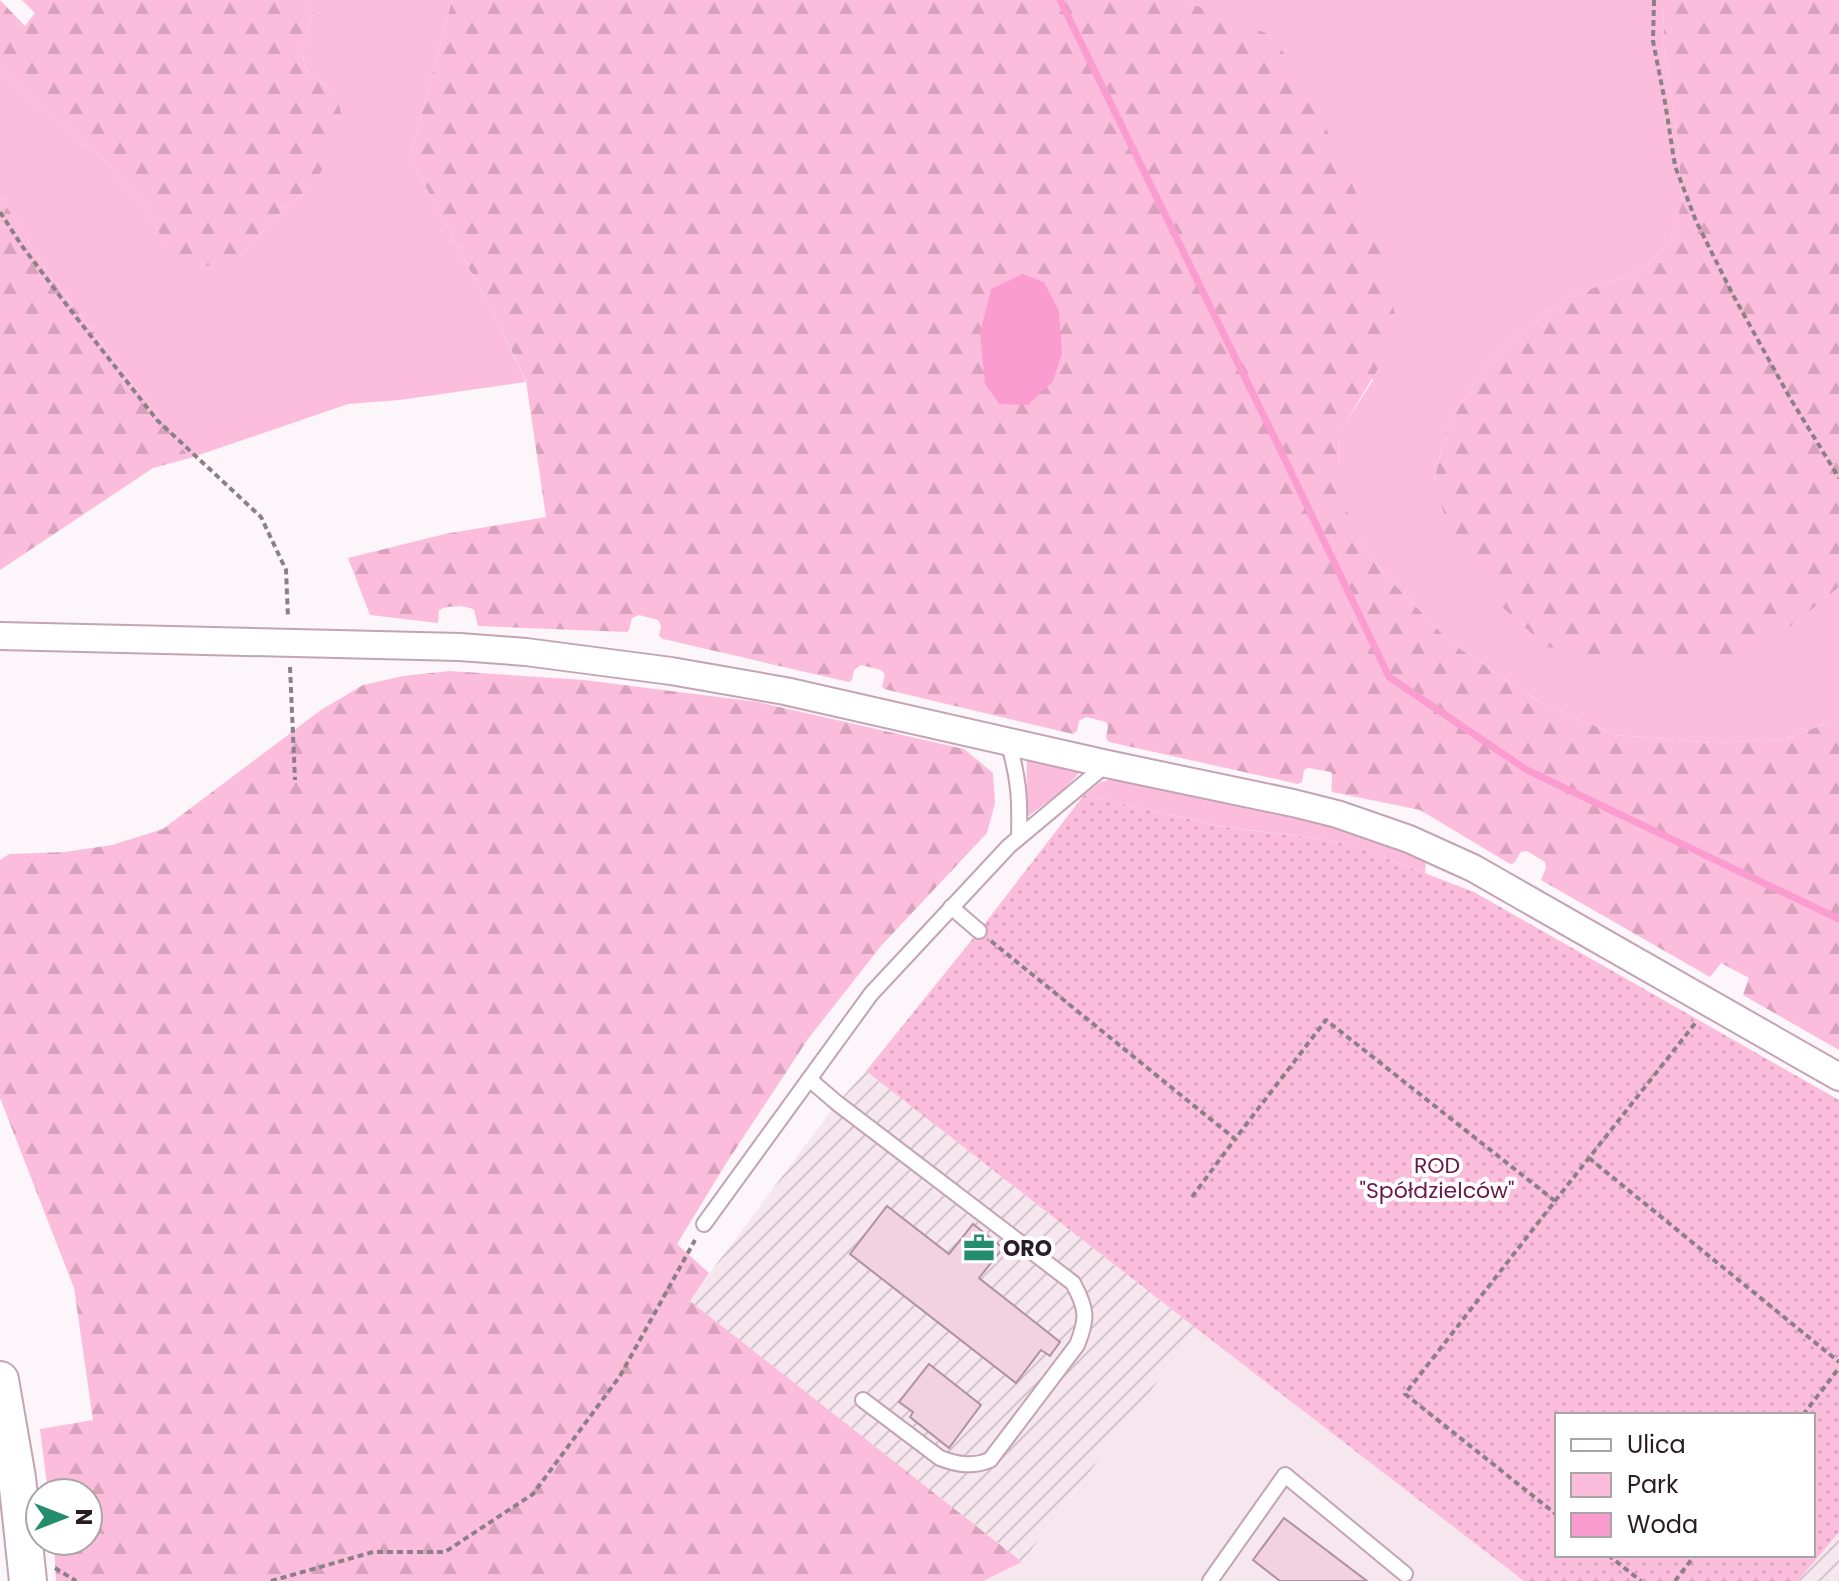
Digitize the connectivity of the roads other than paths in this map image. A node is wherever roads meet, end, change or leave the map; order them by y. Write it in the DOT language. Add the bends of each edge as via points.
graph roads {
  1 [pos="0,636"];
  2 [pos="1008,742"];
  3 [pos="1107,764"];
  4 [pos="1019,837"];
  5 [pos="951,907"];
  6 [pos="979,931"];
  7 [pos="1839,1077"];
  8 [pos="809,1079"];
  9 [pos="704,1224"];
  10 [pos="0,1380"];
  11 [pos="863,1400"];
  12 [pos="11,1512"];
  13 [pos="1405,1574"];
  14 [pos="28,1581"];
  15 [pos="1210,1581"];
  1 -- 2 [label="street" via="493,649 785,691"];
  2 -- 3 [label="street"];
  2 -- 4 [label="lane" via="1017,771"];
  3 -- 4 [label="lane"];
  3 -- 7 [label="street" via="1337,814 1443,853"];
  4 -- 5 [label="lane"];
  5 -- 6 [label="lane"];
  5 -- 8 [label="lane" via="871,994"];
  8 -- 9 [label="lane"];
  8 -- 11 [label="lane" via="1073,1283 1083,1301 1085,1324 1077,1345 990,1460 969,1465 940,1458"];
  10 -- 12 [label="main road"];
  12 -- 14 [label="main road"];
  13 -- 15 [label="lane" via="1285,1475"];
}
